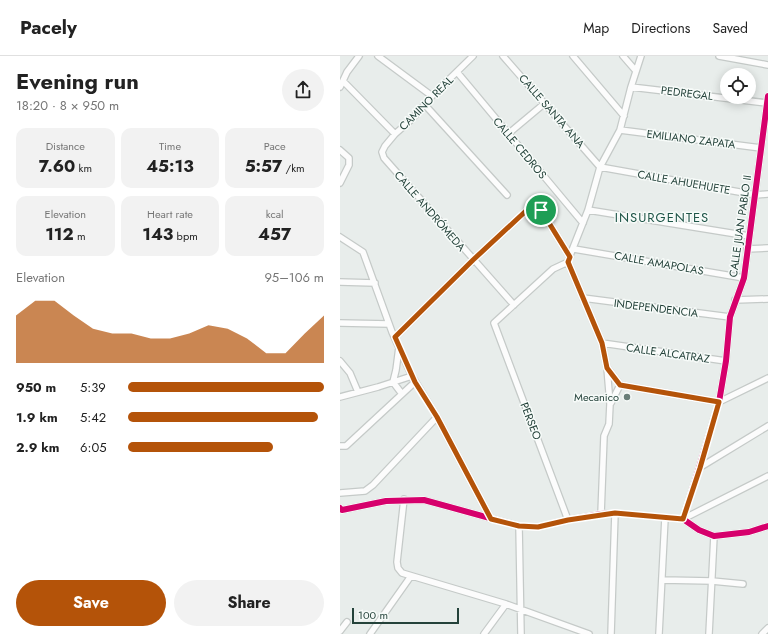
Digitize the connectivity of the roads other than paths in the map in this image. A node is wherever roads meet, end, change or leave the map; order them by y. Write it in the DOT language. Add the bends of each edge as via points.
graph roads {
  1 [pos="359,56"];
  2 [pos="378,56"];
  3 [pos="473,56"];
  4 [pos="503,56"];
  5 [pos="573,56"];
  6 [pos="623,56"];
  7 [pos="641,56"];
  8 [pos="719,56"];
  9 [pos="768,65"];
  10 [pos="636,71"];
  11 [pos="457,72"];
  12 [pos="342,84"];
  13 [pos="630,86"];
  14 [pos="432,96"];
  15 [pos="768,96"];
  16 [pos="545,103"];
  17 [pos="767,103"];
  18 [pos="425,105"];
  19 [pos="624,116"];
  20 [pos="620,130"];
  21 [pos="395,134"];
  22 [pos="508,134"];
  23 [pos="761,148"];
  24 [pos="340,150"];
  25 [pos="382,152"];
  26 [pos="600,167"];
  27 [pos="340,183"];
  28 [pos="768,194"];
  29 [pos="507,195"];
  30 [pos="756,195"];
  31 [pos="588,210"];
  32 [pos="583,223"];
  33 [pos="749,236"];
  34 [pos="340,237"];
  35 [pos="768,248"];
  36 [pos="574,249"];
  37 [pos="747,249"];
  38 [pos="569,259"];
  39 [pos="473,260"];
  40 [pos="744,278"];
  41 [pos="340,282"];
  42 [pos="375,283"];
  43 [pos="583,298"];
  44 [pos="768,299"];
  45 [pos="735,300"];
  46 [pos="514,305"];
  47 [pos="730,317"];
  48 [pos="340,323"];
  49 [pos="389,324"];
  50 [pos="395,337"];
  51 [pos="602,343"];
  52 [pos="399,347"];
  53 [pos="726,361"];
  54 [pos="340,362"];
  55 [pos="607,368"];
  56 [pos="412,376"];
  57 [pos="768,378"];
  58 [pos="393,382"];
  59 [pos="415,382"];
  60 [pos="620,385"];
  61 [pos="358,392"];
  62 [pos="402,394"];
  63 [pos="340,397"];
  64 [pos="719,402"];
  65 [pos="610,404"];
  66 [pos="437,417"];
  67 [pos="768,426"];
  68 [pos="340,446"];
  69 [pos="700,468"];
  70 [pos="768,476"];
  71 [pos="340,494"];
  72 [pos="404,499"];
  73 [pos="340,508"];
  74 [pos="615,513"];
  75 [pos="601,514"];
  76 [pos="665,518"];
  77 [pos="491,519"];
  78 [pos="683,519"];
  79 [pos="568,520"];
  80 [pos="519,526"];
  81 [pos="768,526"];
  82 [pos="714,536"];
  83 [pos="411,576"];
  84 [pos="662,580"];
  85 [pos="712,581"];
  86 [pos="743,584"];
  87 [pos="506,604"];
  88 [pos="520,608"];
  89 [pos="347,622"];
  90 [pos="768,628"];
  91 [pos="340,631"];
  92 [pos="370,634"];
  93 [pos="484,634"];
  94 [pos="521,634"];
  95 [pos="589,634"];
  96 [pos="611,634"];
  97 [pos="659,634"];
  98 [pos="709,634"];
  99 [pos="762,634"];
  1 -- 12 [label="street"];
  2 -- 14 [label="street"];
  3 -- 11 [label="street, CAMINO REAL"];
  4 -- 16 [label="street, CALLE SANTA ANA"];
  5 -- 19 [label="street"];
  6 -- 10 [label="street"];
  7 -- 10 [label="street"];
  8 -- 9 [label="street"];
  10 -- 13 [label="street"];
  11 -- 14 [label="street, CAMINO REAL"];
  11 -- 22 [label="street, CALLE CEDROS"];
  12 -- 21 [label="street"];
  13 -- 17 [label="street, PEDREGAL"];
  13 -- 19 [label="street"];
  14 -- 18 [label="street, CAMINO REAL"];
  15 -- 17 [label="street, CALLE JUAN PABLO II"];
  16 -- 22 [label="street"];
  16 -- 26 [label="street, CALLE SANTA ANA"];
  17 -- 23 [label="street, CALLE JUAN PABLO II"];
  18 -- 21 [label="street, CAMINO REAL"];
  18 -- 29 [label="street"];
  19 -- 20 [label="street"];
  20 -- 23 [label="street, EMILIANO ZAPATA"];
  20 -- 26 [label="street"];
  21 -- 25 [label="street, CAMINO REAL"];
  22 -- 32 [label="street, CALLE CEDROS"];
  23 -- 30 [label="street, CALLE JUAN PABLO II"];
  24 -- 27 [label="street" via="349,158 349,165"];
  25 -- 39 [label="street, CALLE ANDRÓMEDA" via="384,158"];
  26 -- 30 [label="street, CALLE AHUEHUETE"];
  26 -- 31 [label="street"];
  28 -- 30 [label="street, CALLE AHUEHUETE"];
  30 -- 33 [label="street, CALLE JUAN PABLO II"];
  31 -- 32 [label="street"];
  31 -- 33 [label="street"];
  32 -- 36 [label="street"];
  33 -- 37 [label="street, CALLE JUAN PABLO II"];
  34 -- 42 [label="street" via="363,252"];
  35 -- 37 [label="street"];
  36 -- 38 [label="street"];
  36 -- 40 [label="street, CALLE AMAPOLAS"];
  37 -- 40 [label="street, CALLE JUAN PABLO II"];
  38 -- 39 [label="street" via="541,210 535,207 528,209"];
  38 -- 43 [label="street"];
  38 -- 46 [label="street" via="553,269"];
  39 -- 46 [label="street, CALLE ANDRÓMEDA"];
  39 -- 50 [label="street"];
  40 -- 45 [label="street, CALLE JUAN PABLO II"];
  41 -- 42 [label="street"];
  42 -- 49 [label="street"];
  43 -- 47 [label="street, INDEPENDENCIA"];
  43 -- 51 [label="street"];
  44 -- 45 [label="street"];
  45 -- 47 [label="street, CALLE JUAN PABLO II"];
  46 -- 79 [label="street, PERSEO" via="494,323"];
  47 -- 53 [label="street, CALLE JUAN PABLO II"];
  48 -- 49 [label="street"];
  49 -- 50 [label="street"];
  50 -- 52 [label="street"];
  51 -- 53 [label="street, CALLE ALCATRAZ"];
  51 -- 55 [label="street"];
  52 -- 56 [label="street"];
  52 -- 58 [label="street"];
  53 -- 64 [label="street, CALLE JUAN PABLO II"];
  54 -- 61 [label="street" via="350,373"];
  55 -- 60 [label="street"];
  55 -- 65 [label="street"];
  56 -- 58 [label="street"];
  56 -- 59 [label="street"];
  57 -- 64 [label="street"];
  58 -- 61 [label="street"];
  58 -- 62 [label="street"];
  59 -- 62 [label="street"];
  59 -- 66 [label="street"];
  60 -- 64 [label="street"];
  60 -- 65 [label="street"];
  61 -- 63 [label="street"];
  62 -- 68 [label="street" via="346,446"];
  64 -- 69 [label="street, CALLE JUAN PABLO II"];
  65 -- 75 [label="street" via="604,436"];
  66 -- 71 [label="street" via="373,485 365,491"];
  66 -- 77 [label="street"];
  67 -- 69 [label="street"];
  69 -- 78 [label="street, CALLE JUAN PABLO II"];
  70 -- 78 [label="street"];
  72 -- 73 [label="street" via="342,510"];
  72 -- 77 [label="street" via="424,500"];
  72 -- 83 [label="street" via="397,562 402,573"];
  74 -- 75 [label="street"];
  74 -- 76 [label="street"];
  74 -- 96 [label="street"];
  75 -- 79 [label="street"];
  76 -- 78 [label="street"];
  76 -- 84 [label="street"];
  77 -- 80 [label="street"];
  78 -- 82 [label="street"];
  79 -- 80 [label="street" via="538,527"];
  80 -- 88 [label="street"];
  81 -- 82 [label="street" via="749,532"];
  82 -- 85 [label="street"];
  83 -- 87 [label="street"];
  83 -- 92 [label="street"];
  84 -- 85 [label="street"];
  84 -- 97 [label="street"];
  85 -- 86 [label="street"];
  85 -- 98 [label="street"];
  87 -- 88 [label="street"];
  87 -- 93 [label="street"];
  88 -- 94 [label="street"];
  88 -- 95 [label="street"];
  89 -- 91 [label="street"];
  90 -- 99 [label="street"];
}
